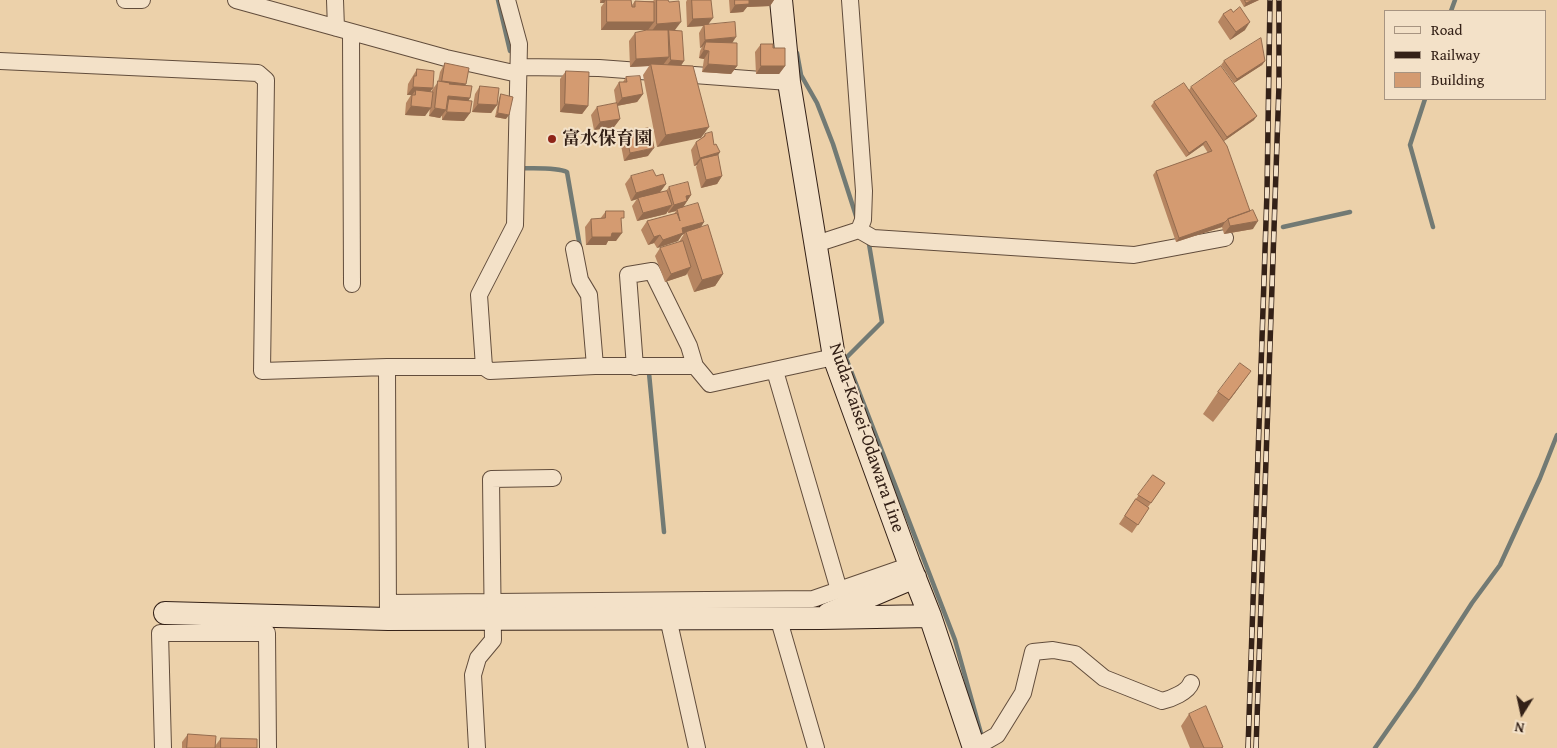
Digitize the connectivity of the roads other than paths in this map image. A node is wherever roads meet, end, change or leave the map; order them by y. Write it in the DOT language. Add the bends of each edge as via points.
graph roads {
  1 [pos="125,0"];
  2 [pos="130,0"];
  3 [pos="142,0"];
  4 [pos="236,0"];
  5 [pos="335,0"];
  6 [pos="508,0"];
  7 [pos="780,0"];
  8 [pos="850,0"];
  9 [pos="344,30"];
  10 [pos="0,60"];
  11 [pos="518,71"];
  12 [pos="789,82"];
  13 [pos="859,230"];
  14 [pos="1225,238"];
  15 [pos="816,244"];
  16 [pos="574,249"];
  17 [pos="352,284"];
  18 [pos="834,357"];
  19 [pos="595,366"];
  20 [pos="695,366"];
  21 [pos="388,367"];
  22 [pos="484,367"];
  23 [pos="635,367"];
  24 [pos="775,371"];
  25 [pos="553,478"];
  26 [pos="913,571"];
  27 [pos="839,590"];
  28 [pos="388,611"];
  29 [pos="493,611"];
  30 [pos="165,614"];
  31 [pos="930,616"];
  32 [pos="778,617"];
  33 [pos="668,618"];
  34 [pos="821,618"];
  35 [pos="1191,683"];
  36 [pos="163,748"];
  37 [pos="268,748"];
  38 [pos="477,748"];
  39 [pos="697,748"];
  40 [pos="816,748"];
  41 [pos="974,748"];
  1 -- 2 [label="street"];
  2 -- 3 [label="street"];
  4 -- 9 [label="street"];
  5 -- 9 [label="street"];
  6 -- 11 [label="street" via="519,44"];
  7 -- 12 [label="street, Nuda-Kaisei-Odawara Line"];
  8 -- 13 [label="street" via="864,191 863,220"];
  9 -- 11 [label="street" via="446,58"];
  9 -- 17 [label="street"];
  10 -- 21 [label="street" via="258,73 266,80 262,371"];
  11 -- 12 [label="street" via="599,68"];
  11 -- 22 [label="street" via="515,225 479,295"];
  12 -- 15 [label="street, Nuda-Kaisei-Odawara Line"];
  13 -- 14 [label="street" via="873,238 1134,255"];
  13 -- 15 [label="street"];
  15 -- 18 [label="street, Nuda-Kaisei-Odawara Line"];
  16 -- 19 [label="street" via="580,280 590,295"];
  18 -- 24 [label="street"];
  18 -- 26 [label="street, Nuda-Kaisei-Odawara Line"];
  19 -- 22 [label="street" via="490,370"];
  19 -- 23 [label="street"];
  20 -- 23 [label="street"];
  20 -- 23 [label="street" via="689,346 652,271 628,275"];
  20 -- 24 [label="street" via="710,384"];
  21 -- 22 [label="street"];
  21 -- 28 [label="street"];
  24 -- 27 [label="street"];
  25 -- 29 [label="street" via="491,479"];
  26 -- 27 [label="street"];
  26 -- 31 [label="street, Nuda-Kaisei-Odawara Line"];
  26 -- 34 [label="street"];
  27 -- 29 [label="street" via="813,599"];
  28 -- 29 [label="street"];
  28 -- 30 [label="street"];
  29 -- 33 [label="street"];
  29 -- 38 [label="street" via="493,640 478,658 473,675"];
  31 -- 34 [label="street"];
  31 -- 41 [label="street, Nuda-Kaisei-Odawara Line"];
  32 -- 33 [label="street"];
  32 -- 34 [label="street"];
  32 -- 40 [label="street"];
  33 -- 39 [label="street"];
  35 -- 41 [label="street" via="1162,701 1104,678 1075,654 1053,650 1033,652 1023,693 997,735"];
  36 -- 37 [label="street" via="160,633 267,633"];
}
